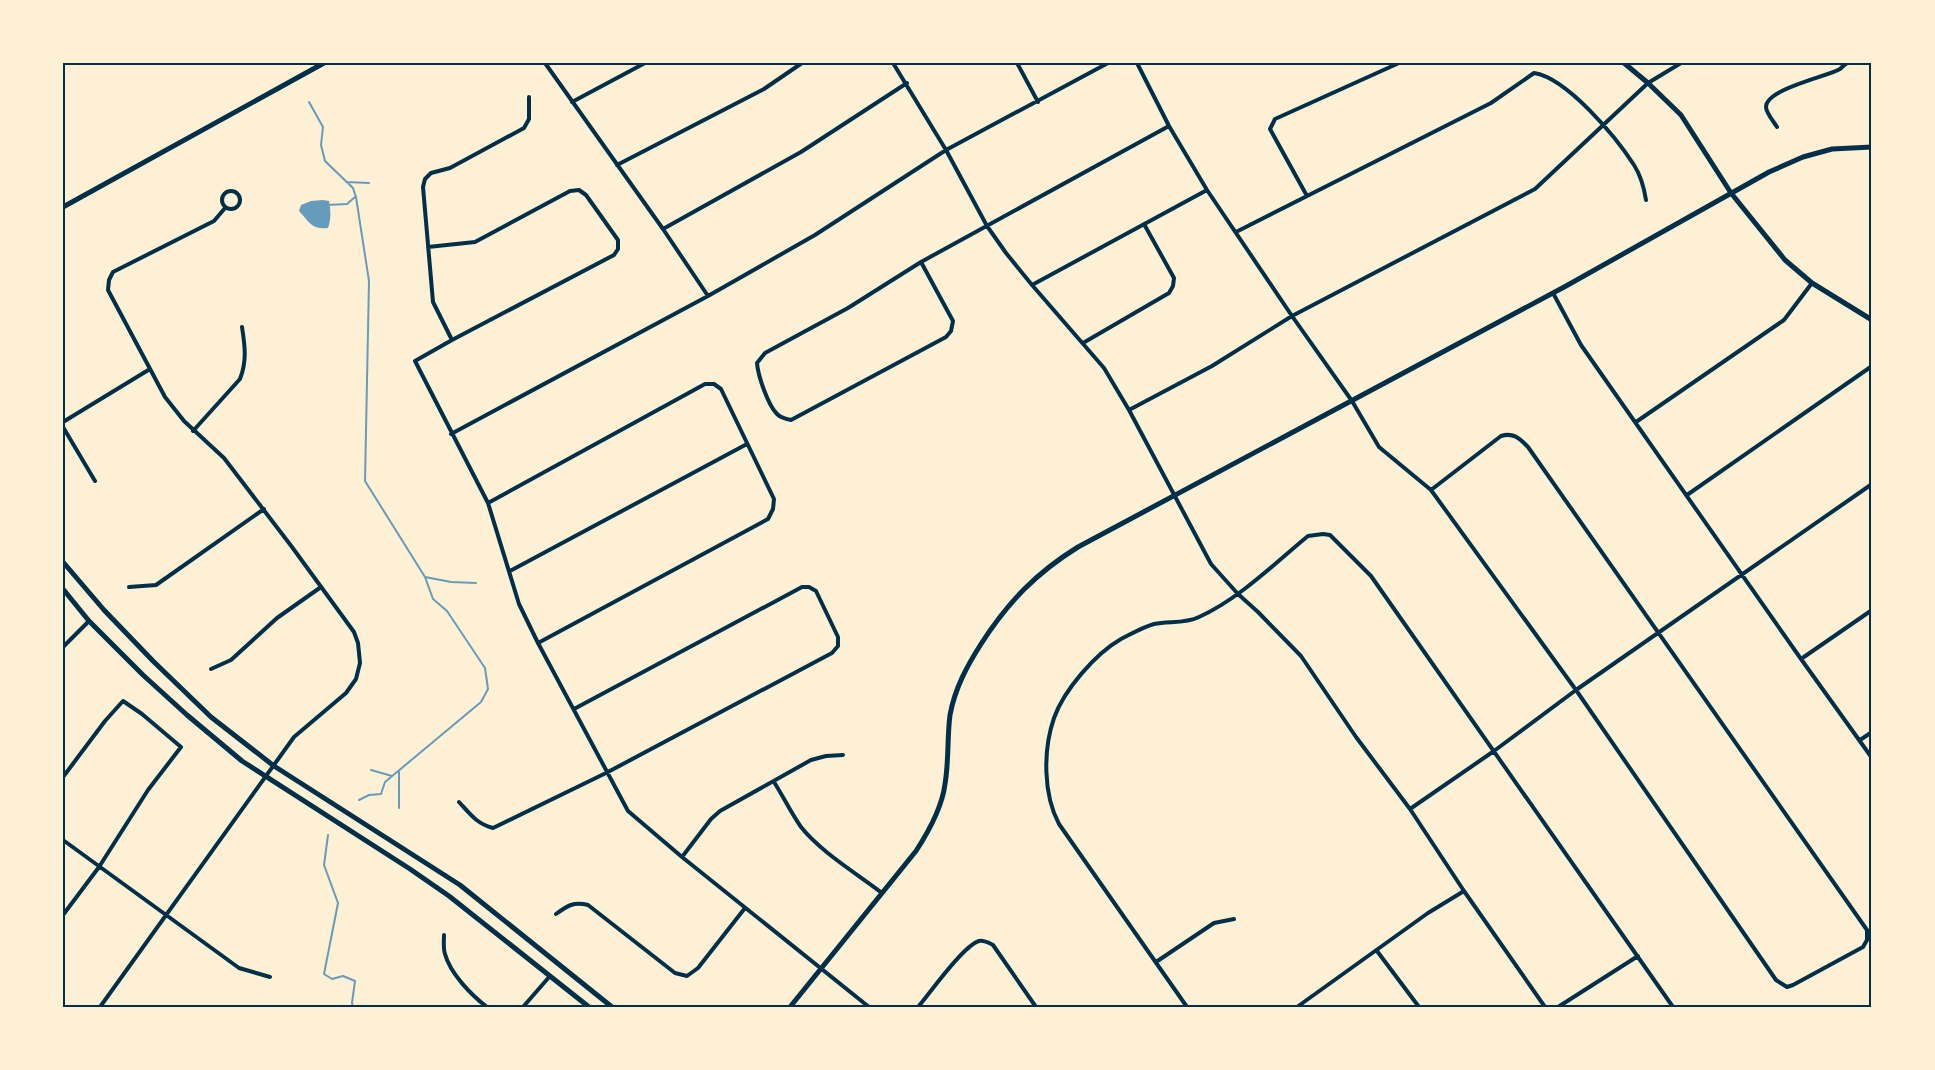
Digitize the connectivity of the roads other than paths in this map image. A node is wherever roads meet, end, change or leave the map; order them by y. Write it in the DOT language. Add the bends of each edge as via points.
graph roads {
  1 [pos="324,63"];
  2 [pos="545,63"];
  3 [pos="645,63"];
  4 [pos="802,63"];
  5 [pos="893,63"];
  6 [pos="1017,63"];
  7 [pos="1108,63"];
  8 [pos="1137,63"];
  9 [pos="1399,63"];
  10 [pos="1624,63"];
  11 [pos="1681,63"];
  12 [pos="1847,63"];
  13 [pos="907,83"];
  14 [pos="1648,83"];
  15 [pos="529,97"];
  16 [pos="572,102"];
  17 [pos="1038,102"];
  18 [pos="1603,125"];
  19 [pos="1169,126"];
  20 [pos="1777,127"];
  21 [pos="1872,147"];
  22 [pos="946,150"];
  23 [pos="617,165"];
  24 [pos="1207,190"];
  25 [pos="1731,193"];
  26 [pos="1307,196"];
  27 [pos="1646,200"];
  28 [pos="63,207"];
  29 [pos="225,208"];
  30 [pos="1144,224"];
  31 [pos="987,226"];
  32 [pos="663,229"];
  33 [pos="1236,232"];
  34 [pos="428,247"];
  35 [pos="921,262"];
  36 [pos="1812,284"];
  37 [pos="1032,285"];
  38 [pos="1553,293"];
  39 [pos="708,296"];
  40 [pos="1292,316"];
  41 [pos="1872,320"];
  42 [pos="242,327"];
  43 [pos="452,340"];
  44 [pos="1083,343"];
  45 [pos="1872,366"];
  46 [pos="150,369"];
  47 [pos="1352,401"];
  48 [pos="1129,410"];
  49 [pos="63,422"];
  50 [pos="1636,422"];
  51 [pos="63,427"];
  52 [pos="193,431"];
  53 [pos="452,434"];
  54 [pos="747,444"];
  55 [pos="95,481"];
  56 [pos="1872,484"];
  57 [pos="1431,490"];
  58 [pos="1687,495"];
  59 [pos="1174,496"];
  60 [pos="488,503"];
  61 [pos="264,509"];
  62 [pos="63,562"];
  63 [pos="510,571"];
  64 [pos="1743,574"];
  65 [pos="129,587"];
  66 [pos="321,587"];
  67 [pos="63,589"];
  68 [pos="1238,594"];
  69 [pos="1872,610"];
  70 [pos="89,621"];
  71 [pos="1658,634"];
  72 [pos="538,643"];
  73 [pos="63,647"];
  74 [pos="1801,659"];
  75 [pos="211,669"];
  76 [pos="1576,690"];
  77 [pos="574,709"];
  78 [pos="1872,732"];
  79 [pos="1860,740"];
  80 [pos="1494,751"];
  81 [pos="843,755"];
  82 [pos="1872,758"];
  83 [pos="272,768"];
  84 [pos="606,773"];
  85 [pos="63,777"];
  86 [pos="267,777"];
  87 [pos="774,782"];
  88 [pos="459,802"];
  89 [pos="1410,808"];
  90 [pos="63,840"];
  91 [pos="682,857"];
  92 [pos="99,867"];
  93 [pos="1464,891"];
  94 [pos="882,893"];
  95 [pos="745,908"];
  96 [pos="556,914"];
  97 [pos="63,915"];
  98 [pos="166,915"];
  99 [pos="1234,919"];
  100 [pos="444,934"];
  101 [pos="1377,951"];
  102 [pos="1638,956"];
  103 [pos="1155,962"];
  104 [pos="821,969"];
  105 [pos="550,976"];
  106 [pos="270,977"];
  107 [pos="1300,1006"];
  108 [pos="100,1007"];
  109 [pos="486,1007"];
  110 [pos="523,1007"];
  111 [pos="589,1007"];
  112 [pos="612,1007"];
  113 [pos="790,1007"];
  114 [pos="869,1007"];
  115 [pos="918,1007"];
  116 [pos="1036,1007"];
  117 [pos="1187,1007"];
  118 [pos="1419,1007"];
  119 [pos="1545,1007"];
  120 [pos="1558,1007"];
  121 [pos="1673,1007"];
  1 -- 28 [label="street"];
  2 -- 16 [label="street"];
  3 -- 16 [label="street"];
  4 -- 23 [label="street" via="764,88"];
  5 -- 13 [label="street"];
  6 -- 17 [label="street"];
  7 -- 17 [label="street"];
  8 -- 19 [label="street"];
  9 -- 26 [label="street" via="1275,119 1270,129"];
  10 -- 14 [label="street"];
  11 -- 14 [label="street"];
  12 -- 20 [label="street" via="1770,98 1766,110"];
  13 -- 22 [label="street"];
  13 -- 32 [label="street" via="801,152"];
  14 -- 18 [label="street"];
  14 -- 25 [label="street" via="1681,115"];
  15 -- 34 [label="street" via="529,119 524,128 425,179"];
  16 -- 23 [label="street"];
  17 -- 22 [label="street"];
  18 -- 26 [label="street" via="1573,93 1534,73 1491,103"];
  18 -- 27 [label="street" via="1635,166"];
  18 -- 40 [label="street" via="1535,189"];
  19 -- 24 [label="street"];
  19 -- 31 [label="street"];
  21 -- 25 [label="street" via="1832,149 1803,157"];
  22 -- 31 [label="street"];
  22 -- 39 [label="street" via="815,235"];
  23 -- 32 [label="street"];
  24 -- 30 [label="street"];
  24 -- 33 [label="street"];
  25 -- 36 [label="street" via="1785,260"];
  25 -- 38 [label="street"];
  26 -- 33 [label="street"];
  29 -- 29 [label="street" via="238,206 236,192 224,194 221,202"];
  29 -- 46 [label="street" via="214,220 110,276 108,290"];
  30 -- 37 [label="street"];
  30 -- 44 [label="street" via="1174,278 1173,286 1169,293"];
  31 -- 35 [label="street"];
  31 -- 37 [label="street"];
  32 -- 39 [label="street"];
  33 -- 40 [label="street"];
  34 -- 43 [label="street" via="433,302"];
  34 -- 43 [label="street" via="475,242 570,191 579,190 618,240 614,255"];
  35 -- 35 [label="street" via="848,309 765,353 757,363 758,376 777,414 791,420 946,337 953,321"];
  36 -- 41 [label="street"];
  36 -- 50 [label="street" via="1784,320"];
  37 -- 44 [label="street"];
  38 -- 47 [label="street"];
  38 -- 50 [label="street" via="1581,345"];
  39 -- 53 [label="street"];
  40 -- 47 [label="street"];
  40 -- 48 [label="street" via="1212,366"];
  42 -- 52 [label="street" via="246,350 240,379"];
  43 -- 53 [label="street" via="415,361"];
  44 -- 48 [label="street" via="1104,368"];
  45 -- 58 [label="street"];
  46 -- 49 [label="street"];
  46 -- 52 [label="street" via="165,397"];
  47 -- 57 [label="street" via="1379,447"];
  47 -- 59 [label="street"];
  48 -- 59 [label="street"];
  50 -- 58 [label="street"];
  51 -- 55 [label="street"];
  52 -- 61 [label="street" via="224,458"];
  53 -- 60 [label="street"];
  54 -- 60 [label="street" via="721,388 705,384"];
  54 -- 63 [label="street"];
  54 -- 72 [label="street" via="774,499 768,519"];
  56 -- 64 [label="street"];
  57 -- 71 [label="street" via="1501,435 1520,438"];
  57 -- 76 [label="street"];
  58 -- 64 [label="street"];
  59 -- 68 [label="street" via="1211,564"];
  59 -- 94 [label="street" via="1063,556 1023,589 1002,614 968,665 956,693 949,722 945,787 933,822 916,851"];
  60 -- 63 [label="street"];
  61 -- 65 [label="street" via="156,585"];
  61 -- 66 [label="street"];
  62 -- 83 [label="street" via="153,661"];
  63 -- 72 [label="street" via="519,604"];
  64 -- 71 [label="street"];
  64 -- 74 [label="street"];
  66 -- 75 [label="street" via="277,618 231,660"];
  66 -- 83 [label="street" via="356,638 360,655 356,679 346,693 297,734"];
  67 -- 70 [label="street"];
  68 -- 80 [label="street" via="1308,536 1330,536 1371,576"];
  68 -- 89 [label="street" via="1301,656"];
  68 -- 103 [label="street" via="1198,618 1154,624 1119,640 1083,670 1051,727 1047,793 1051,810"];
  69 -- 74 [label="street"];
  70 -- 73 [label="street"];
  70 -- 86 [label="street" via="187,716"];
  71 -- 76 [label="street"];
  71 -- 76 [label="street" via="1867,930 1863,946 1793,985 1787,987 1776,980"];
  72 -- 77 [label="street"];
  74 -- 79 [label="street"];
  76 -- 80 [label="street"];
  77 -- 84 [label="street"];
  77 -- 84 [label="street" via="802,587 816,591 838,637 838,646 832,653"];
  78 -- 79 [label="street"];
  79 -- 82 [label="street"];
  80 -- 89 [label="street"];
  80 -- 102 [label="street"];
  81 -- 87 [label="street" via="811,760"];
  83 -- 86 [label="street"];
  83 -- 112 [label="street" via="460,885"];
  84 -- 88 [label="street" via="493,828 475,820"];
  84 -- 91 [label="street" via="628,811"];
  85 -- 92 [label="street" via="123,701 181,747"];
  86 -- 98 [label="street"];
  86 -- 105 [label="street" via="439,889"];
  87 -- 91 [label="street" via="720,811"];
  87 -- 94 [label="street" via="809,835"];
  89 -- 93 [label="street"];
  90 -- 92 [label="street"];
  91 -- 95 [label="street"];
  92 -- 97 [label="street"];
  92 -- 98 [label="street"];
  93 -- 101 [label="street"];
  93 -- 119 [label="street"];
  94 -- 104 [label="street"];
  95 -- 96 [label="street" via="698,968 687,976 675,973 588,905 571,903"];
  95 -- 104 [label="street"];
  98 -- 106 [label="street" via="239,968"];
  98 -- 108 [label="street"];
  99 -- 103 [label="street" via="1214,923"];
  100 -- 109 [label="street" via="444,954 454,972"];
  101 -- 107 [label="street"];
  101 -- 118 [label="street"];
  102 -- 120 [label="street"];
  102 -- 121 [label="street"];
  103 -- 117 [label="street"];
  104 -- 113 [label="street"];
  104 -- 114 [label="street"];
  105 -- 110 [label="street"];
  105 -- 111 [label="street"];
  115 -- 116 [label="street" via="962,954 979,941 986,941 993,945"];
}
